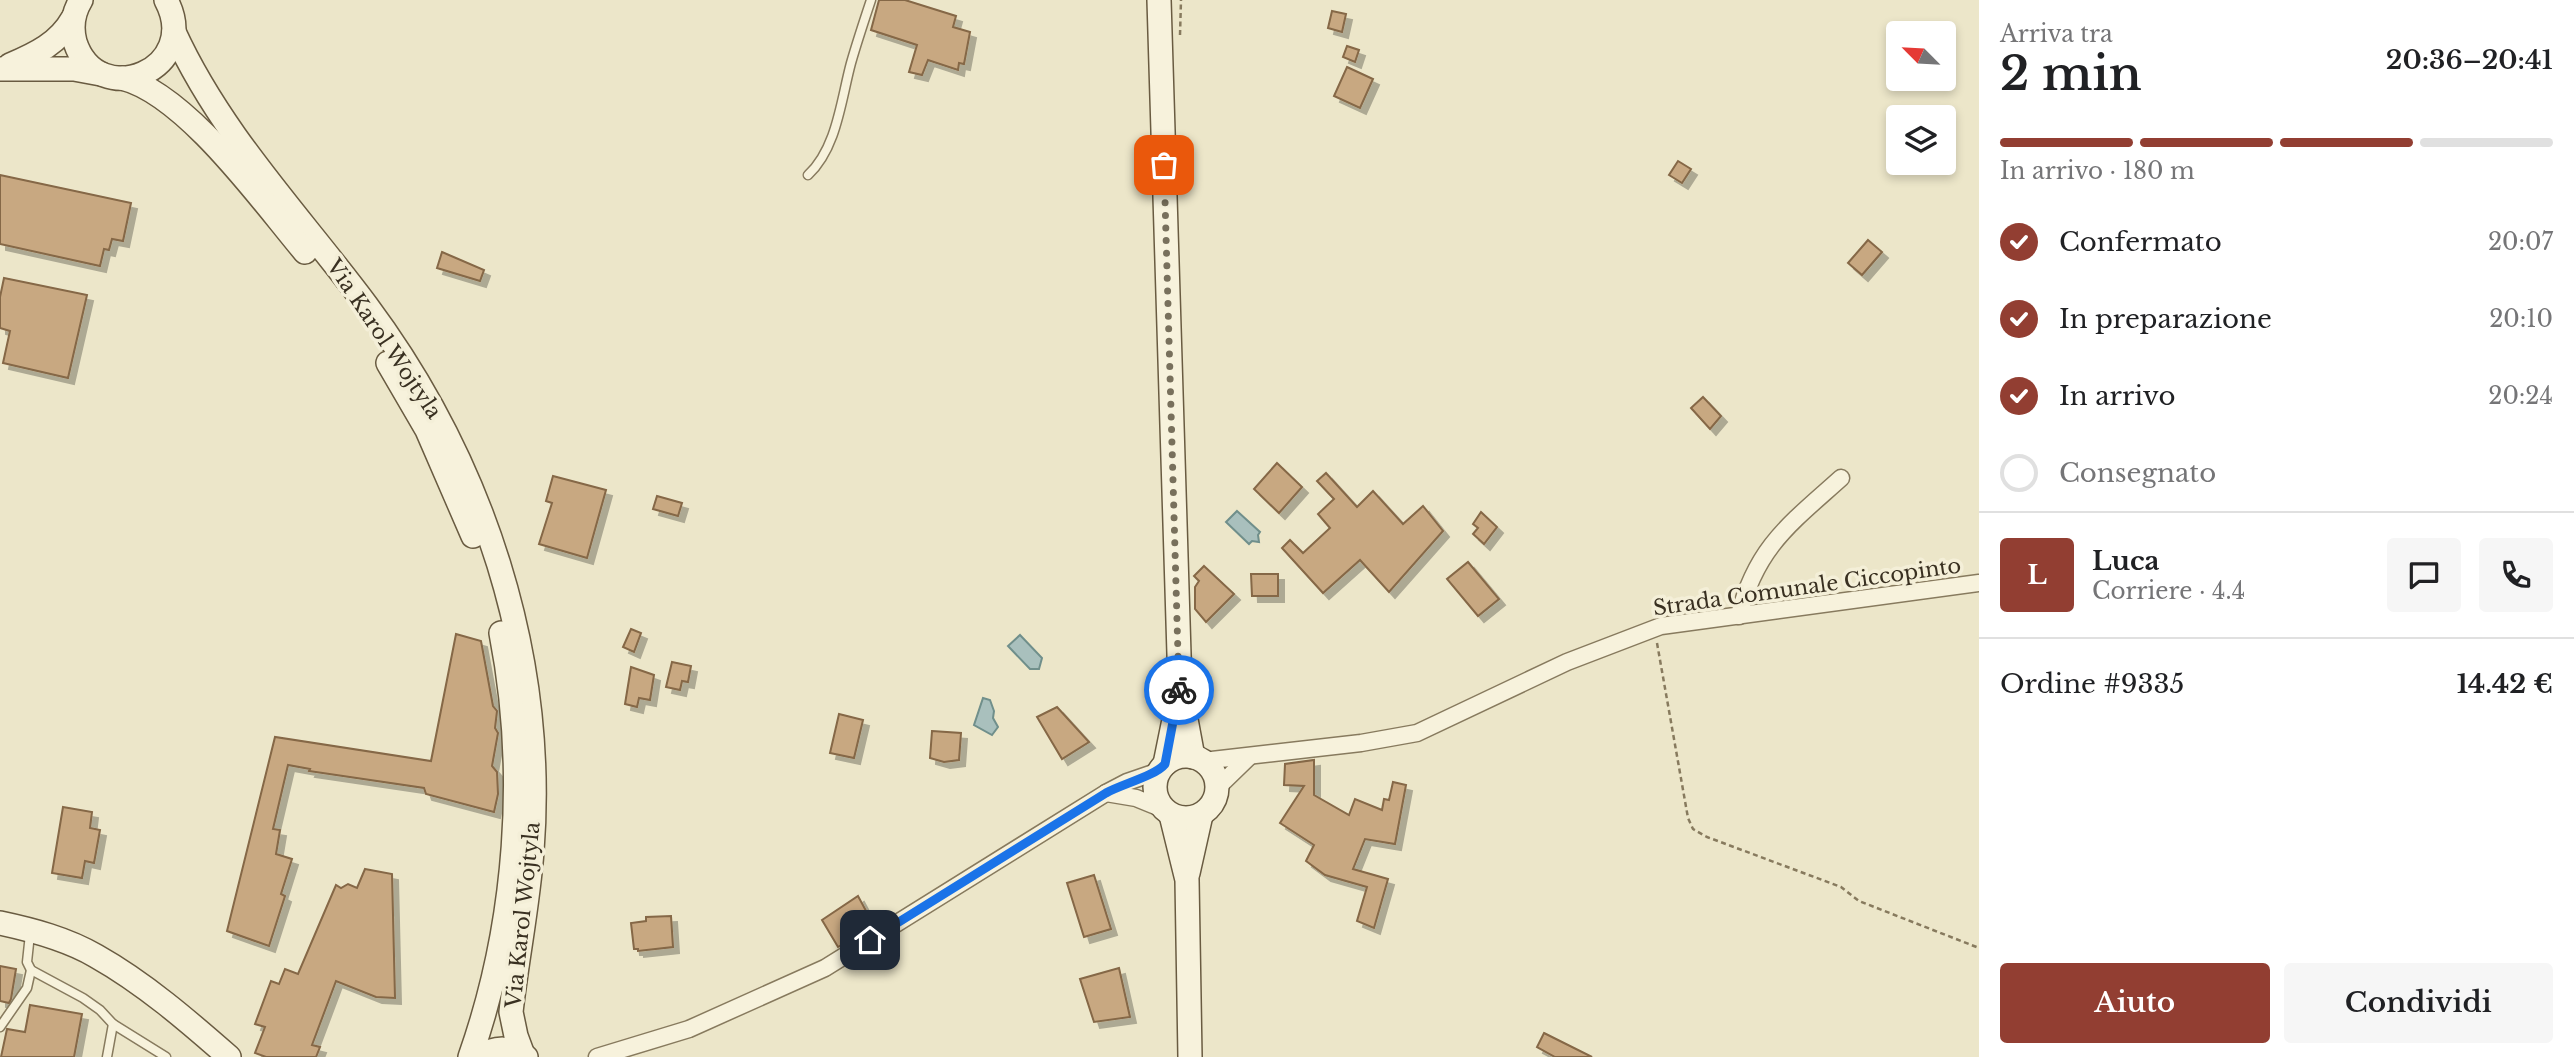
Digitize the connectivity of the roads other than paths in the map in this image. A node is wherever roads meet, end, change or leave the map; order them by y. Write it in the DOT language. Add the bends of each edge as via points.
graph roads {
  1 [pos="871,0"];
  2 [pos="1159,0"];
  3 [pos="76,6"];
  4 [pos="172,12"];
  5 [pos="0,69"];
  6 [pos="112,76"];
  7 [pos="808,175"];
  8 [pos="1841,478"];
  9 [pos="1979,583"];
  10 [pos="1739,616"];
  11 [pos="1180,687"];
  12 [pos="1249,757"];
  13 [pos="1198,759"];
  14 [pos="1162,768"];
  15 [pos="1217,788"];
  16 [pos="1106,793"];
  17 [pos="1167,812"];
  18 [pos="1201,815"];
  19 [pos="1187,880"];
  20 [pos="0,923"];
  21 [pos="31,931"];
  22 [pos="31,970"];
  23 [pos="113,1024"];
  24 [pos="0,1027"];
  25 [pos="526,1056"];
  26 [pos="600,1056"];
  27 [pos="107,1057"];
  28 [pos="166,1057"];
  29 [pos="229,1057"];
  30 [pos="470,1057"];
  31 [pos="480,1057"];
  32 [pos="1190,1057"];
  1 -- 7 [label="lane" via="830,143"];
  2 -- 11 [label="street"];
  3 -- 5 [label="street" via="54,42"];
  3 -- 6 [label="street" via="73,35 78,51 88,65"];
  4 -- 6 [label="street" via="166,56 157,66 147,73"];
  4 -- 25 [label="street, Via Karol Wojtyla" via="191,68 225,125 368,308 424,390 467,477 490,538 528,685 534,756 532,849 511,1012"];
  5 -- 6 [label="street" via="74,69"];
  6 -- 30 [label="street, Via Karol Wojtyla" via="136,82 155,94 221,150 327,277 397,376 471,529 489,583 511,688 517,804 489,1001"];
  8 -- 10 [label="street" via="1783,530 1756,565"];
  9 -- 10 [label="street, Strada Comunale Ciccopinto"];
  10 -- 12 [label="street, Strada Comunale Ciccopinto" via="1655,628 1567,662 1417,733"];
  11 -- 13 [label="street"];
  11 -- 14 [label="street"];
  12 -- 13 [label="street, Strada Comunale Ciccopinto"];
  12 -- 15 [label="street"];
  13 -- 14 [label="street" via="1183,756"];
  13 -- 15 [label="street" via="1211,768"];
  14 -- 16 [label="street"];
  14 -- 17 [label="street" via="1154,791"];
  15 -- 18 [label="street" via="1210,808"];
  16 -- 17 [label="street" via="1136,798"];
  16 -- 26 [label="street" via="825,968 689,1029"];
  17 -- 18 [label="street" via="1181,819"];
  17 -- 19 [label="street"];
  18 -- 19 [label="street"];
  19 -- 32 [label="street"];
  20 -- 21 [label="street"];
  21 -- 22 [label="lane" via="27,962"];
  21 -- 29 [label="street" via="79,947 112,965"];
  22 -- 23 [label="lane" via="100,1010"];
  22 -- 24 [label="lane" via="27,988"];
  23 -- 27 [label="lane"];
  23 -- 28 [label="lane"];
  25 -- 31 [label="street" via="502,1049"];
}
